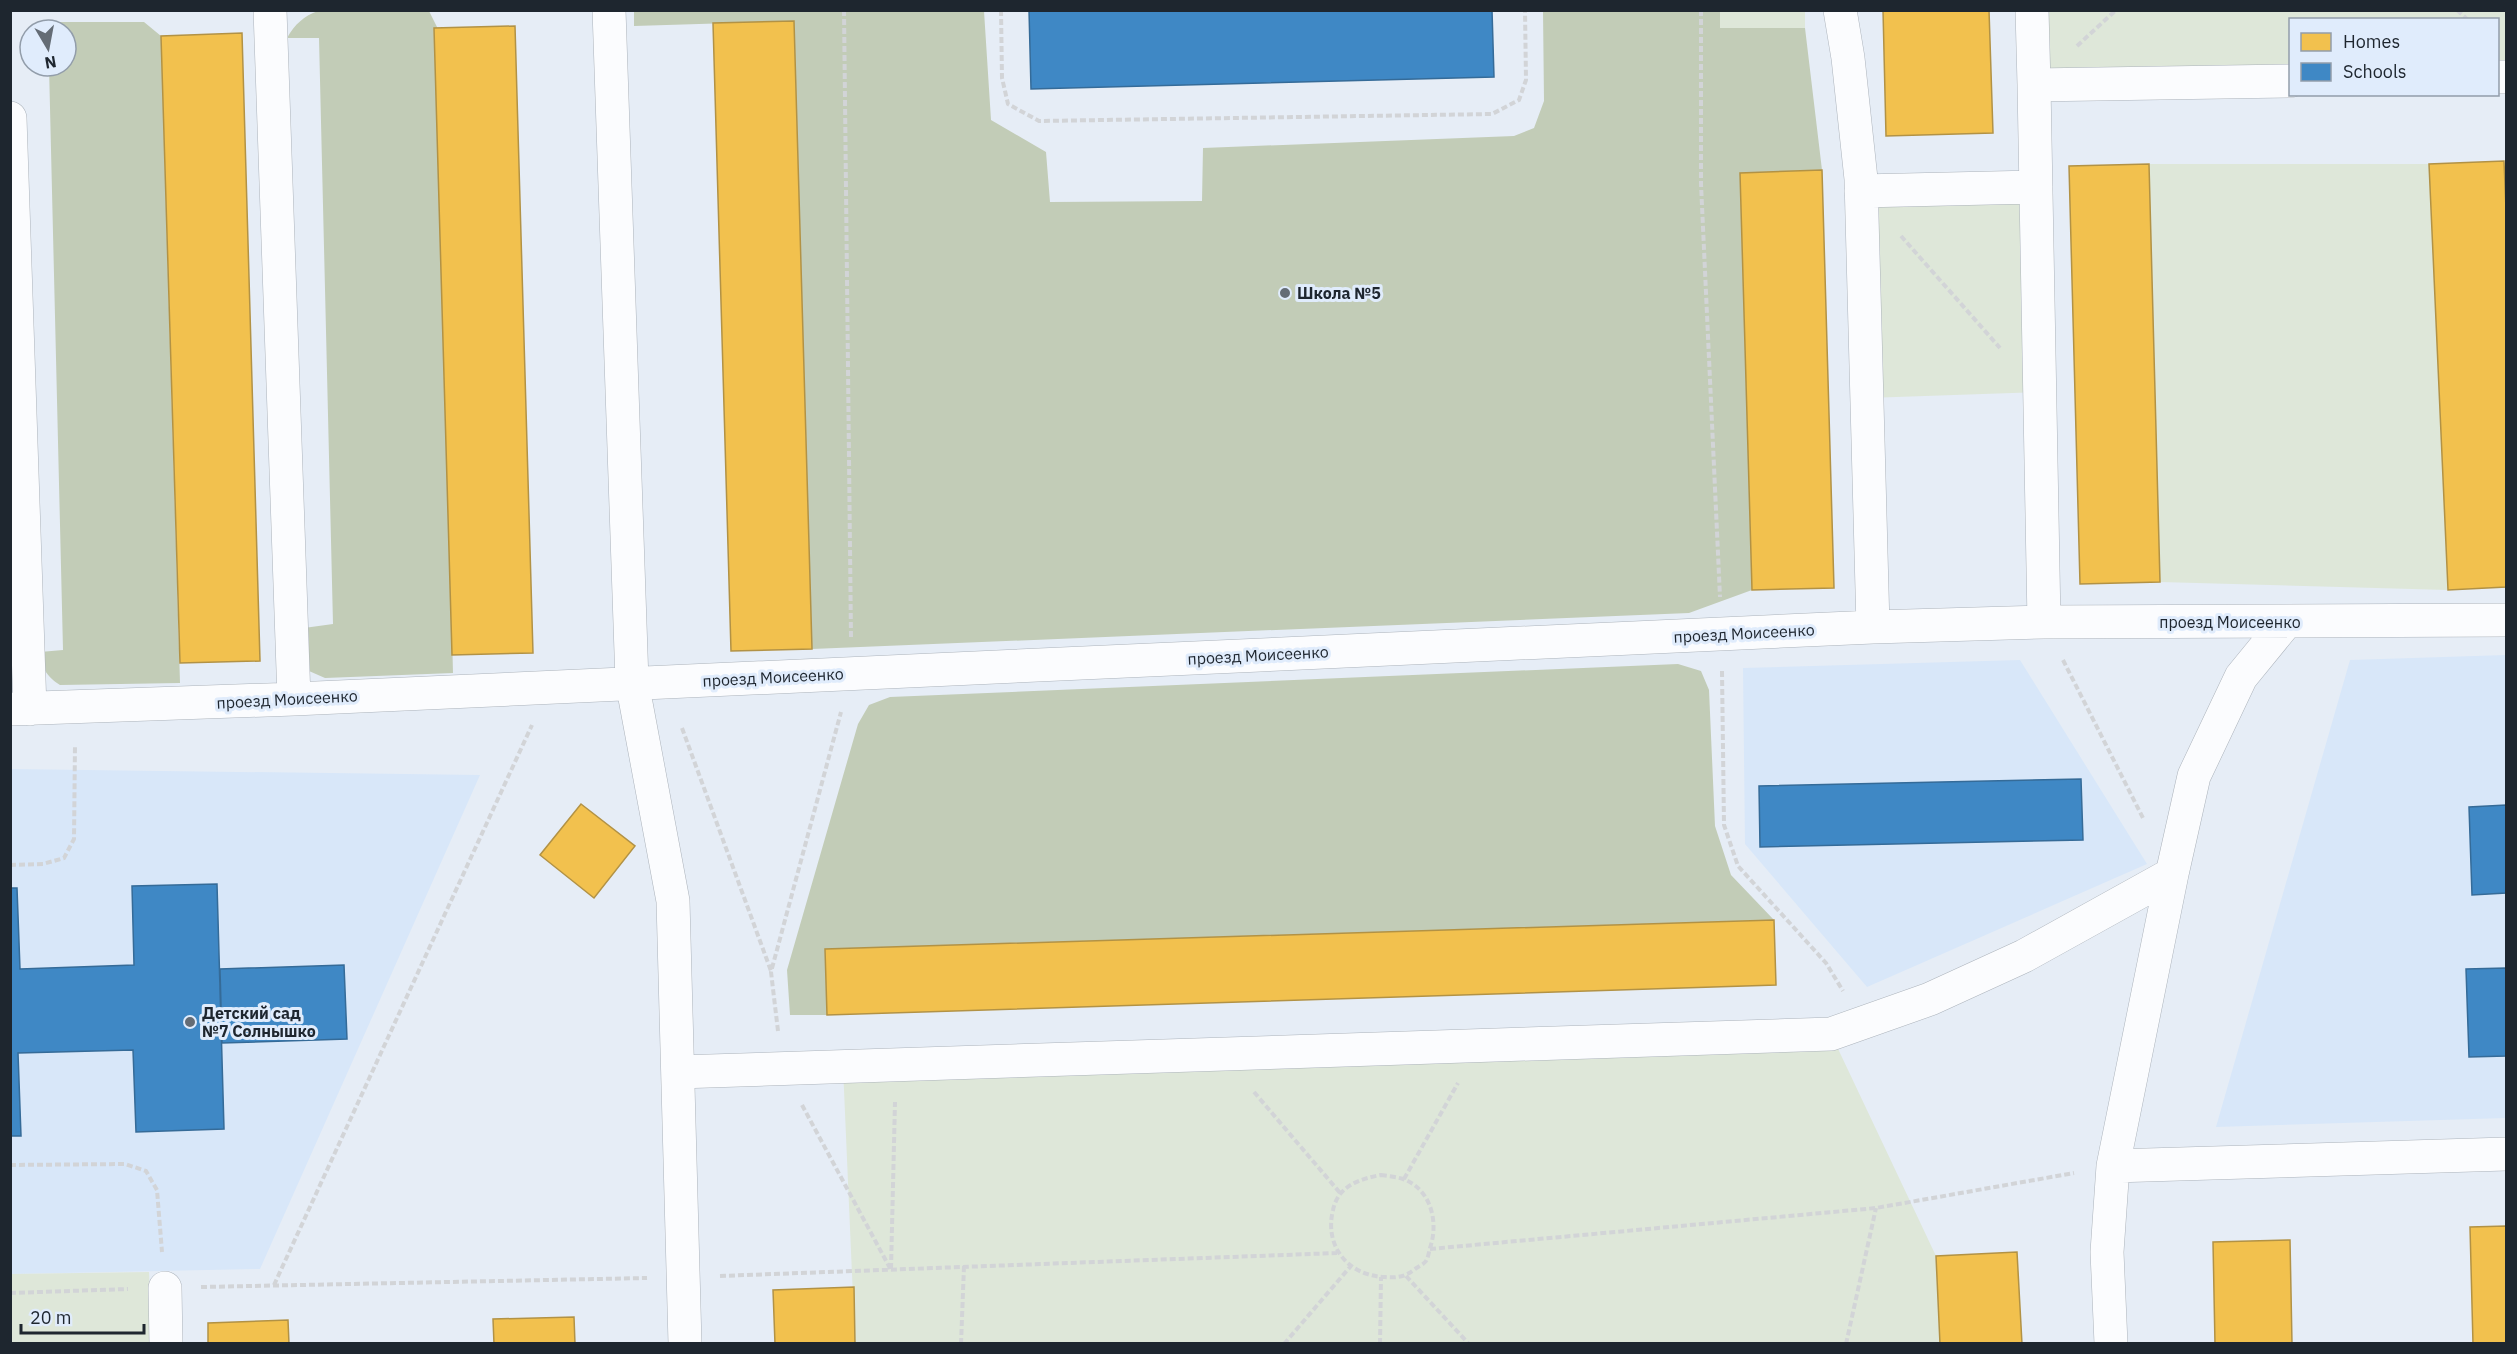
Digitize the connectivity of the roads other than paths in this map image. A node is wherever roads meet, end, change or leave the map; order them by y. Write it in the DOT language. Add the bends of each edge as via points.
graph roads {
  1 [pos="270,10"];
  2 [pos="609,10"];
  3 [pos="1840,10"];
  4 [pos="2032,10"];
  5 [pos="2289,81"];
  6 [pos="2034,85"];
  7 [pos="10,118"];
  8 [pos="2036,187"];
  9 [pos="1861,191"];
  10 [pos="2506,620"];
  11 [pos="2043,622"];
  12 [pos="2286,622"];
  13 [pos="1873,627"];
  14 [pos="632,682"];
  15 [pos="294,699"];
  16 [pos="20,709"];
  17 [pos="2172,874"];
  18 [pos="678,1072"];
  19 [pos="2506,1154"];
  20 [pos="2113,1166"];
  21 [pos="165,1288"];
  22 [pos="166,1344"];
  23 [pos="685,1344"];
  24 [pos="2111,1344"];
  1 -- 15 [label="street"];
  2 -- 14 [label="street"];
  3 -- 9 [label="street"];
  4 -- 6 [label="street"];
  5 -- 6 [label="street"];
  6 -- 8 [label="street"];
  7 -- 16 [label="street"];
  8 -- 9 [label="street"];
  8 -- 11 [label="street"];
  9 -- 13 [label="street"];
  10 -- 12 [label="street, проезд Моисеенко"];
  11 -- 12 [label="street, проезд Моисеенко"];
  11 -- 13 [label="street, проезд Моисеенко"];
  12 -- 17 [label="street" via="2241,677 2194,776"];
  13 -- 14 [label="street, проезд Моисеенко"];
  14 -- 15 [label="street, проезд Моисеенко"];
  14 -- 18 [label="street" via="673,901"];
  15 -- 16 [label="street, проезд Моисеенко"];
  17 -- 18 [label="street" via="2024,956 1930,999 1831,1034"];
  17 -- 20 [label="street"];
  18 -- 23 [label="street"];
  19 -- 20 [label="street"];
  20 -- 24 [label="street" via="2106,1252"];
  21 -- 22 [label="street"];
}
